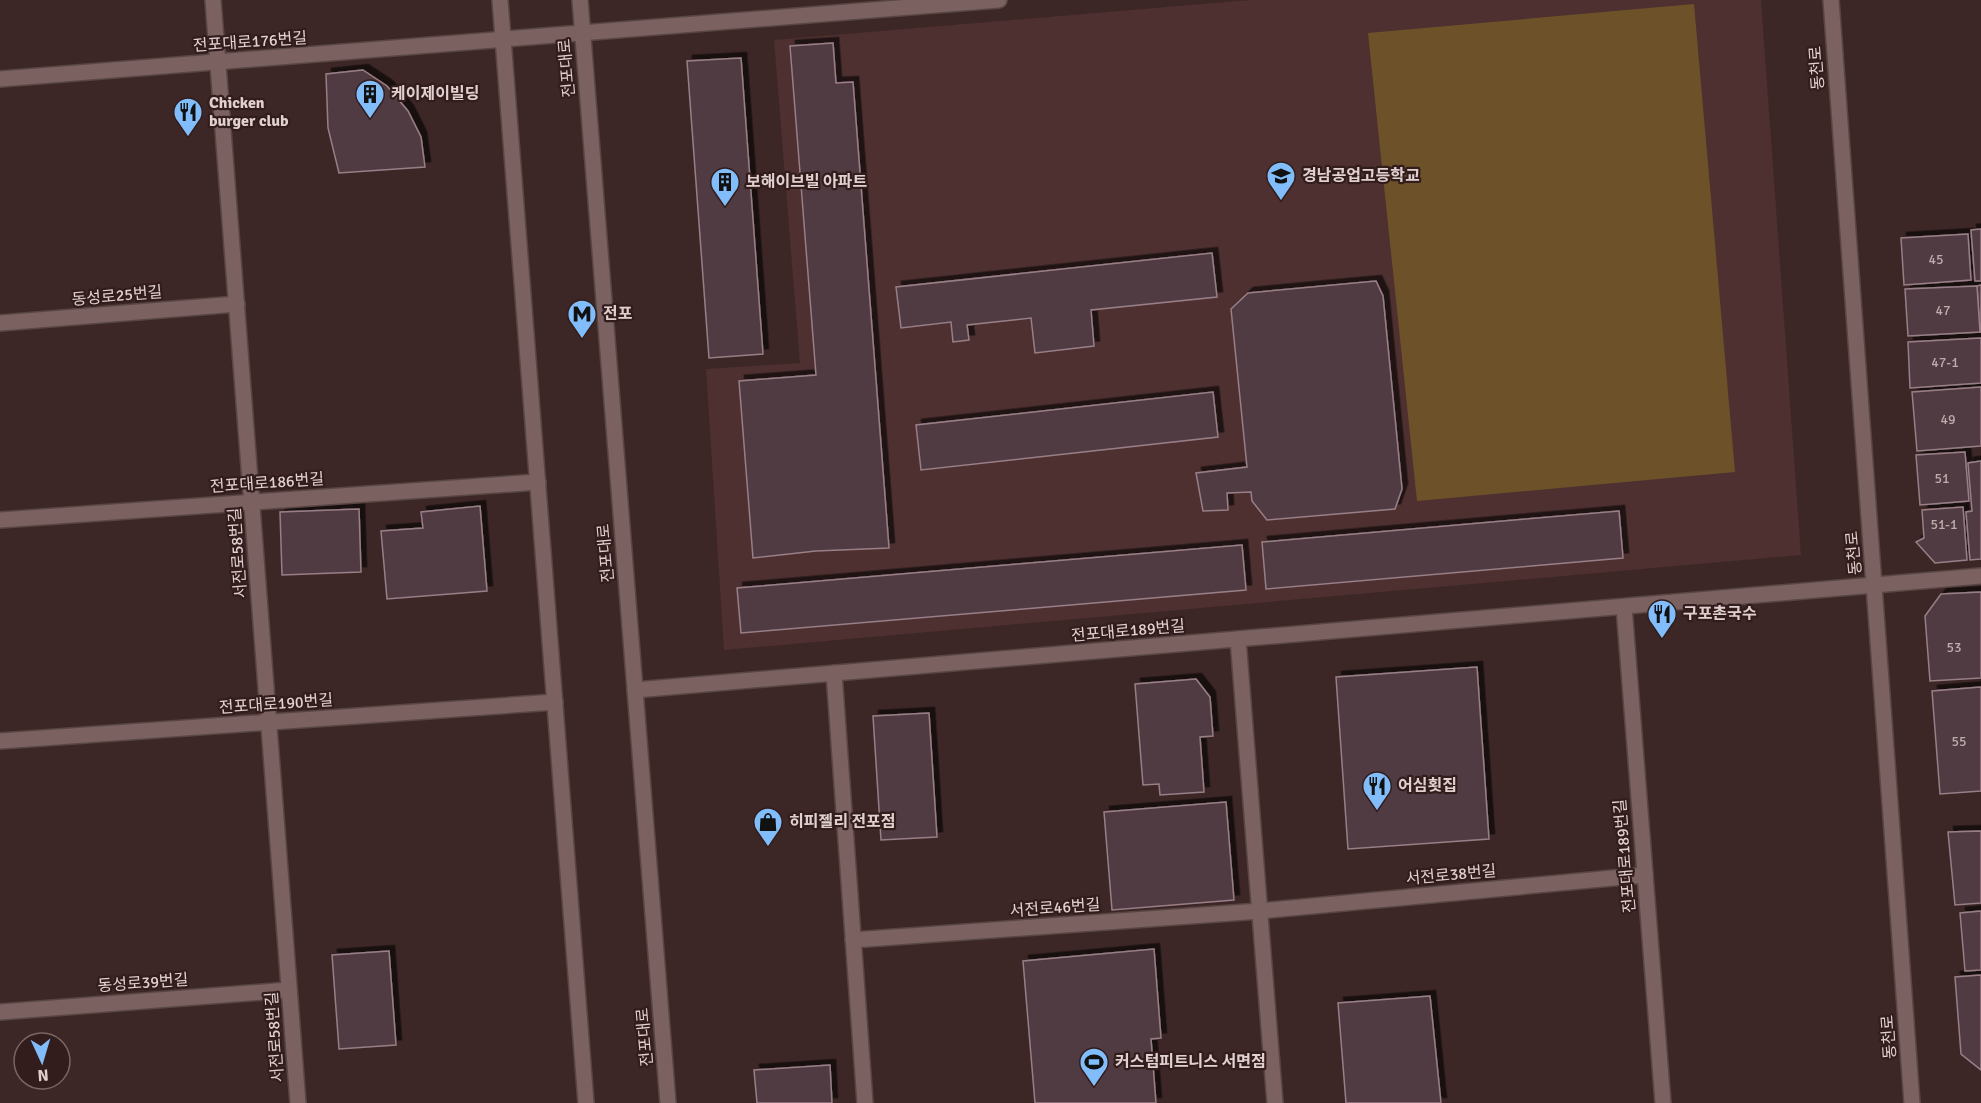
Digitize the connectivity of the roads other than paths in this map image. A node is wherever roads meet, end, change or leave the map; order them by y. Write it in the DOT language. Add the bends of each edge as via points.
graph roads {
  1 [pos="213,0"];
  2 [pos="500,0"];
  3 [pos="580,0"];
  4 [pos="999,0"];
  5 [pos="1831,0"];
  6 [pos="582,34"];
  7 [pos="503,40"];
  8 [pos="218,62"];
  9 [pos="0,80"];
  10 [pos="237,304"];
  11 [pos="0,323"];
  12 [pos="538,482"];
  13 [pos="252,502"];
  14 [pos="0,520"];
  15 [pos="1981,576"];
  16 [pos="1875,585"];
  17 [pos="1624,607"];
  18 [pos="1238,639"];
  19 [pos="834,673"];
  20 [pos="635,690"];
  21 [pos="555,702"];
  22 [pos="269,722"];
  23 [pos="0,741"];
  24 [pos="1645,875"];
  25 [pos="1260,911"];
  26 [pos="853,940"];
  27 [pos="289,990"];
  28 [pos="0,1012"];
  29 [pos="298,1103"];
  30 [pos="586,1103"];
  31 [pos="668,1103"];
  32 [pos="865,1103"];
  33 [pos="1275,1103"];
  34 [pos="1663,1103"];
  35 [pos="1912,1103"];
  1 -- 8 [label="street, 서전로58번길"];
  2 -- 7 [label="street"];
  3 -- 6 [label="street, 전포대로"];
  4 -- 6 [label="street, 전포대로176번길"];
  5 -- 16 [label="street, 동천로"];
  6 -- 7 [label="street, 전포대로176번길"];
  6 -- 20 [label="street, 전포대로"];
  7 -- 8 [label="street, 전포대로176번길"];
  7 -- 12 [label="street"];
  8 -- 9 [label="street, 전포대로176번길"];
  8 -- 10 [label="street, 서전로58번길"];
  10 -- 11 [label="street, 동성로25번길"];
  10 -- 13 [label="street, 서전로58번길"];
  12 -- 13 [label="street, 전포대로186번길"];
  12 -- 21 [label="street"];
  13 -- 14 [label="street, 전포대로186번길"];
  13 -- 22 [label="street, 서전로58번길"];
  15 -- 16 [label="street, 전포대로189번길"];
  16 -- 17 [label="street, 전포대로189번길"];
  16 -- 35 [label="street, 동천로"];
  17 -- 18 [label="street, 전포대로189번길"];
  17 -- 24 [label="street, 전포대로189번길"];
  18 -- 19 [label="street, 전포대로189번길"];
  18 -- 25 [label="street"];
  19 -- 20 [label="street, 전포대로189번길"];
  19 -- 26 [label="street"];
  20 -- 31 [label="street, 전포대로"];
  21 -- 22 [label="street, 전포대로190번길"];
  21 -- 30 [label="street"];
  22 -- 23 [label="street, 전포대로190번길"];
  22 -- 27 [label="street, 서전로58번길"];
  24 -- 25 [label="street, 서전로38번길"];
  24 -- 34 [label="street, 전포대로189번길"];
  25 -- 26 [label="street, 서전로46번길"];
  25 -- 33 [label="street"];
  26 -- 32 [label="street"];
  27 -- 28 [label="street, 동성로39번길"];
  27 -- 29 [label="street, 서전로58번길"];
}
